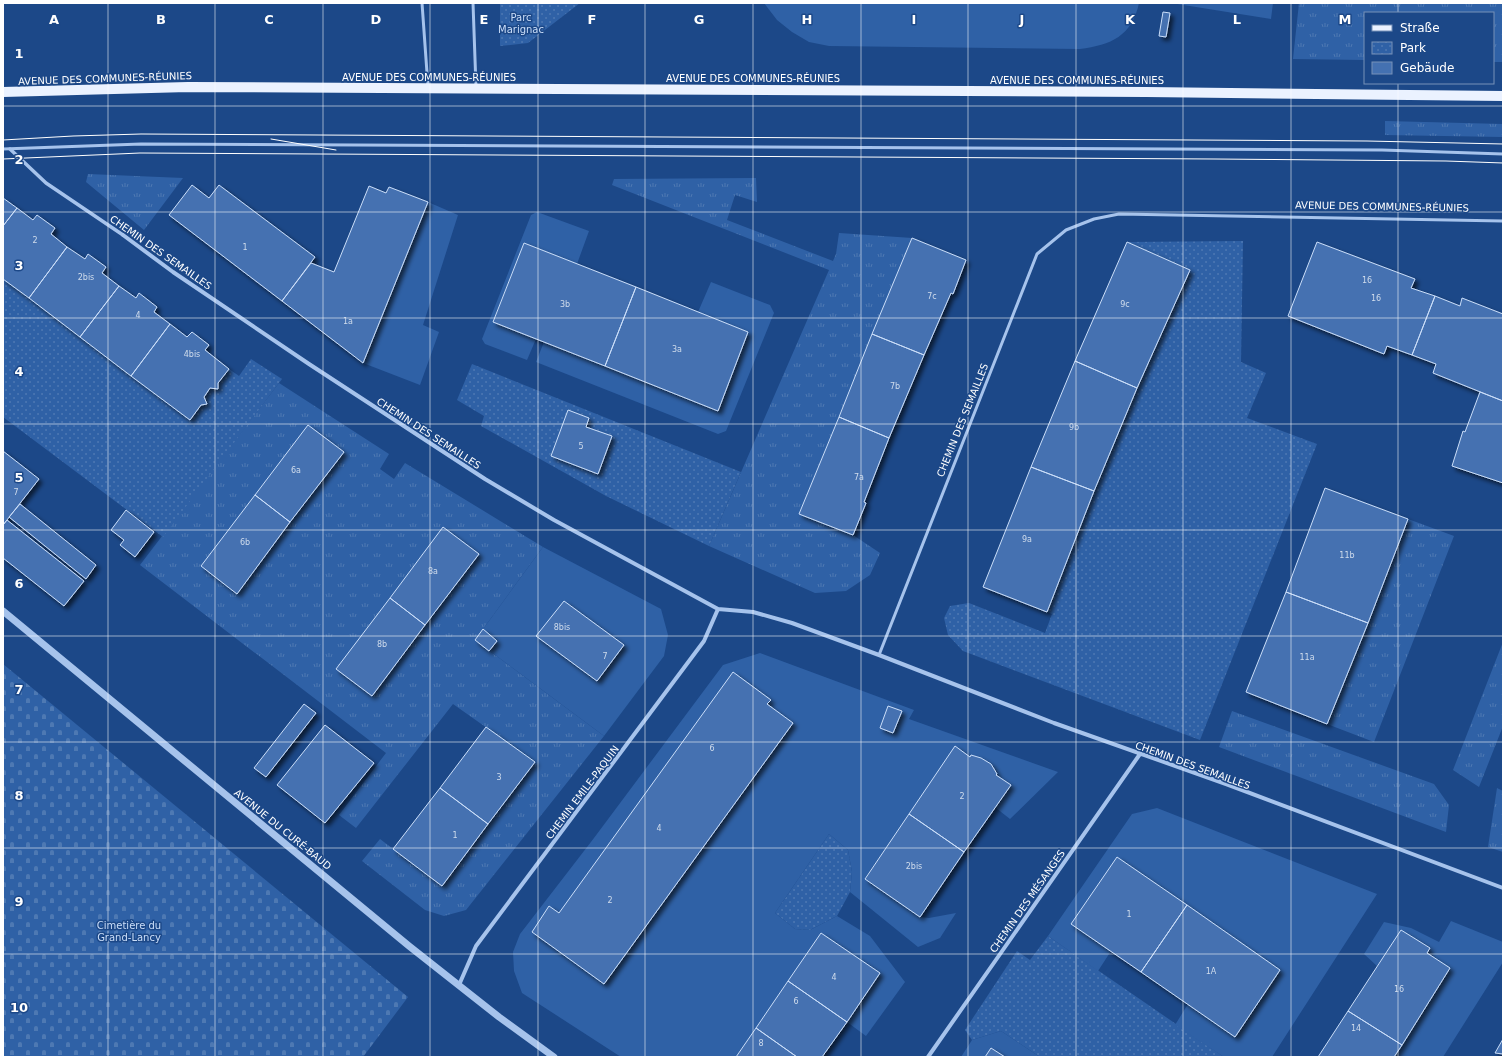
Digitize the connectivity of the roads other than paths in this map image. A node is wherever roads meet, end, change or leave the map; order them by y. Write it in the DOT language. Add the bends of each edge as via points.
graph roads {
  1 [pos="422,3"];
  2 [pos="473,3"];
  3 [pos="428,88"];
  4 [pos="476,89"];
  5 [pos="3,92"];
  6 [pos="1503,96"];
  7 [pos="3,149"];
  8 [pos="10,149"];
  9 [pos="1503,154"];
  10 [pos="1094,219"];
  11 [pos="1503,221"];
  12 [pos="123,236"];
  13 [pos="718,609"];
  14 [pos="3,611"];
  15 [pos="878,655"];
  16 [pos="1140,754"];
  17 [pos="1503,888"];
  18 [pos="459,985"];
  19 [pos="554,1057"];
  20 [pos="928,1057"];
  1 -- 3 [label="lane"];
  2 -- 4 [label="lane"];
  3 -- 4 [label="main road, AVENUE DES COMMUNES-RÉUNIES"];
  3 -- 5 [label="main road, AVENUE DES COMMUNES-RÉUNIES" via="188,87"];
  4 -- 6 [label="main road, AVENUE DES COMMUNES-RÉUNIES"];
  7 -- 8 [label="lane"];
  8 -- 9 [label="lane" via="141,144 1382,150"];
  8 -- 12 [label="street, CHEMIN DES SEMAILLES" via="46,183"];
  10 -- 11 [label="lane, AVENUE DES COMMUNES-RÉUNIES" via="1119,214"];
  10 -- 15 [label="lane, CHEMIN DES SEMAILLES" via="1066,230 1037,254"];
  12 -- 13 [label="street, CHEMIN DES SEMAILLES" via="309,364 485,479 554,520"];
  13 -- 15 [label="street, CHEMIN DES SEMAILLES" via="753,612 792,623"];
  13 -- 18 [label="street, CHEMIN EMILE-PAQUIN" via="704,641 476,946"];
  14 -- 18 [label="street, AVENUE DU CURÉ-BAUD"];
  15 -- 16 [label="street, CHEMIN DES SEMAILLES"];
  16 -- 17 [label="street, CHEMIN DES SEMAILLES"];
  16 -- 20 [label="street, CHEMIN DES MÉSANGES"];
  18 -- 19 [label="street, AVENUE DU CURÉ-BAUD"];
}
